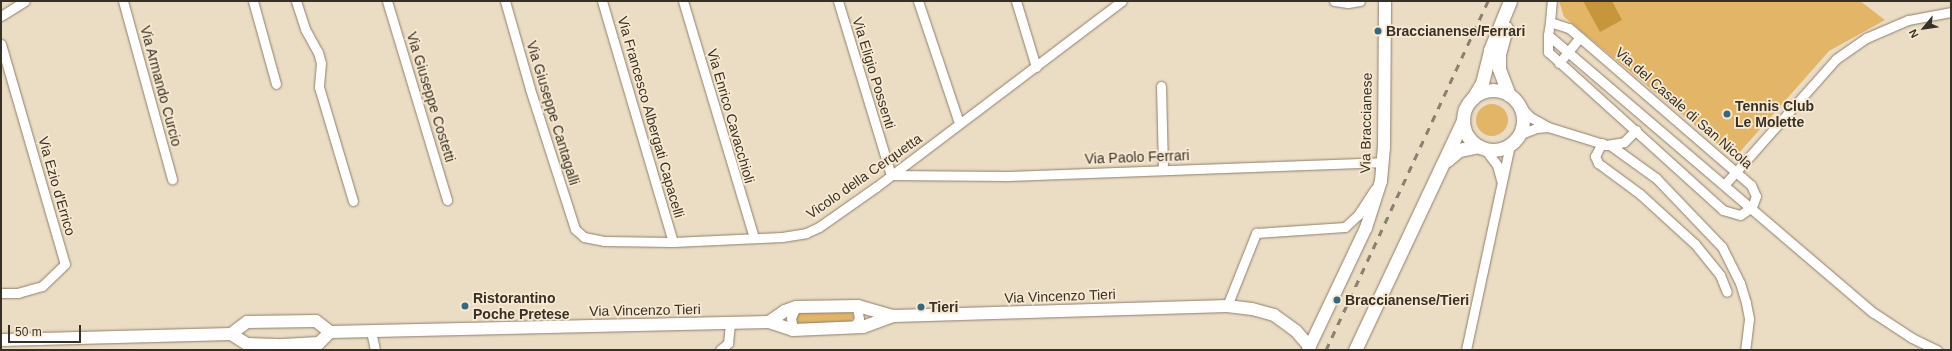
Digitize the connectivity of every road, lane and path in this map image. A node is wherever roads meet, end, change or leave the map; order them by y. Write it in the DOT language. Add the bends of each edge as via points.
graph roads {
  1 [pos="25,1"];
  2 [pos="123,1"];
  3 [pos="253,1"];
  4 [pos="296,1"];
  5 [pos="388,1"];
  6 [pos="505,1"];
  7 [pos="602,1"];
  8 [pos="683,1"];
  9 [pos="838,1"];
  10 [pos="918,1"];
  11 [pos="1016,1"];
  12 [pos="1334,1"];
  13 [pos="1360,1"];
  14 [pos="1385,1"];
  15 [pos="1510,1"];
  16 [pos="1514,1"];
  17 [pos="1118,2"];
  18 [pos="1552,2"];
  19 [pos="1951,12"];
  20 [pos="1,16"];
  21 [pos="1550,22"];
  22 [pos="1569,28"];
  23 [pos="1548,35"];
  24 [pos="1580,37"];
  25 [pos="1,44"];
  26 [pos="1568,51"];
  27 [pos="1559,63"];
  28 [pos="1036,67"];
  29 [pos="276,84"];
  30 [pos="1161,86"];
  31 [pos="1473,98"];
  32 [pos="1514,100"];
  33 [pos="1463,120"];
  34 [pos="959,123"];
  35 [pos="1548,127"];
  36 [pos="1636,130"];
  37 [pos="1514,140"];
  38 [pos="1606,144"];
  39 [pos="1482,148"];
  40 [pos="1383,162"];
  41 [pos="1444,162"];
  42 [pos="1163,170"];
  43 [pos="1737,172"];
  44 [pos="891,175"];
  45 [pos="172,179"];
  46 [pos="1381,181"];
  47 [pos="1502,183"];
  48 [pos="1725,184"];
  49 [pos="447,200"];
  50 [pos="353,201"];
  51 [pos="1752,207"];
  52 [pos="577,231"];
  53 [pos="754,238"];
  54 [pos="673,242"];
  55 [pos="1727,292"];
  56 [pos="1,293"];
  57 [pos="857,306"];
  58 [pos="1227,306"];
  59 [pos="796,307"];
  60 [pos="894,316"];
  61 [pos="314,321"];
  62 [pos="247,322"];
  63 [pos="769,322"];
  64 [pos="730,324"];
  65 [pos="854,327"];
  66 [pos="793,330"];
  67 [pos="371,331"];
  68 [pos="330,332"];
  69 [pos="231,334"];
  70 [pos="1,340"];
  71 [pos="314,343"];
  72 [pos="249,345"];
  73 [pos="1309,348"];
  74 [pos="375,350"];
  75 [pos="720,350"];
  76 [pos="1355,350"];
  77 [pos="1466,350"];
  78 [pos="1745,350"];
  79 [pos="1938,350"];
  1 -- 20 [label="street"];
  2 -- 45 [label="street, Via Armando Curcio"];
  3 -- 29 [label="street"];
  4 -- 50 [label="street" via="305,29 318,52 321,63 319,88"];
  5 -- 49 [label="street, Via Giuseppe Costetti"];
  6 -- 52 [label="street, Via Giuseppe Cantagalli" via="570,218"];
  7 -- 54 [label="street, Via Francesco Albergati Capacelli"];
  8 -- 53 [label="street, Via Enrico Cavacchioli"];
  9 -- 44 [label="street, Via Eligio Possenti"];
  10 -- 34 [label="street"];
  11 -- 28 [label="street"];
  12 -- 13 [label="street"];
  14 -- 40 [label="street, Via Braccianese"];
  15 -- 31 [label="main road" via="1490,50 1482,83"];
  16 -- 32 [label="main road" via="1499,54 1500,75"];
  17 -- 28 [label="street, Vicolo della Cerquetta"];
  18 -- 21 [label="street"];
  18 -- 22 [label="street" via="1561,20"];
  19 -- 43 [label="street" via="1908,20 1866,38 1836,59"];
  21 -- 22 [label="street, Via del Casale di San Nicola"];
  21 -- 23 [label="street"];
  22 -- 24 [label="street, Via del Casale di San Nicola"];
  23 -- 26 [label="street"];
  23 -- 27 [label="street" via="1548,52"];
  24 -- 26 [label="street"];
  24 -- 43 [label="street, Via del Casale di San Nicola"];
  25 -- 56 [label="street, Via Ezio d'Errico" via="65,264 42,286 18,293"];
  26 -- 27 [label="street"];
  26 -- 48 [label="street"];
  27 -- 36 [label="street"];
  28 -- 34 [label="street, Vicolo della Cerquetta"];
  30 -- 42 [label="street"];
  31 -- 32 [label="main road" via="1491,90"];
  31 -- 33 [label="main road" via="1466,108"];
  32 -- 35 [label="street" via="1530,117"];
  32 -- 37 [label="main road" via="1522,123"];
  33 -- 39 [label="main road" via="1466,133"];
  33 -- 41 [label="main road"];
  34 -- 44 [label="street, Vicolo della Cerquetta"];
  35 -- 37 [label="street" via="1536,128"];
  35 -- 38 [label="street"];
  36 -- 38 [label="street" via="1624,142"];
  36 -- 51 [label="street" via="1723,210 1740,215"];
  37 -- 39 [label="main road" via="1498,149"];
  37 -- 47 [label="street"];
  38 -- 55 [label="street" via="1595,156 1598,163 1640,194 1695,244 1720,275"];
  38 -- 78 [label="street" via="1656,178 1722,247 1740,283 1746,303 1749,319"];
  39 -- 41 [label="main road" via="1459,150"];
  39 -- 47 [label="street" via="1497,165"];
  40 -- 42 [label="street, Via Paolo Ferrari"];
  40 -- 46 [label="street, Via Braccianese"];
  41 -- 76 [label="main road"];
  42 -- 44 [label="street, Via Paolo Ferrari" via="1006,176"];
  43 -- 48 [label="street"];
  43 -- 51 [label="street, Via del Casale di San Nicola" via="1754,188 1756,196"];
  44 -- 53 [label="street, Vicolo della Cerquetta" via="812,230 791,236"];
  46 -- 58 [label="street" via="1358,215 1345,227 1256,233"];
  46 -- 73 [label="street, Via Braccianese" via="1366,228"];
  47 -- 77 [label="street"];
  48 -- 51 [label="street"];
  51 -- 79 [label="street" via="1826,275 1874,314 1912,338"];
  52 -- 54 [label="street, Vicolo della Cerquetta" via="588,238 604,241"];
  53 -- 54 [label="street, Vicolo della Cerquetta"];
  57 -- 59 [label="street, Via Vincenzo Tieri"];
  57 -- 60 [label="street, Via Vincenzo Tieri"];
  57 -- 65 [label="street" via="859,319"];
  58 -- 60 [label="street, Via Vincenzo Tieri"];
  58 -- 73 [label="street, Via Vincenzo Tieri" via="1274,315 1291,327"];
  59 -- 63 [label="street, Via Vincenzo Tieri" via="786,310"];
  59 -- 66 [label="street" via="791,318"];
  60 -- 65 [label="street, Via Vincenzo Tieri"];
  61 -- 62 [label="street"];
  61 -- 68 [label="street"];
  61 -- 71 [label="street"];
  62 -- 69 [label="street"];
  62 -- 72 [label="street"];
  63 -- 64 [label="street, Via Vincenzo Tieri"];
  63 -- 66 [label="street, Via Vincenzo Tieri"];
  64 -- 67 [label="street, Via Vincenzo Tieri"];
  64 -- 75 [label="street" via="728,343"];
  65 -- 66 [label="street, Via Vincenzo Tieri"];
  67 -- 68 [label="street, Via Vincenzo Tieri"];
  67 -- 74 [label="street"];
  68 -- 71 [label="street" via="320,343"];
  69 -- 70 [label="street"];
  69 -- 72 [label="street"];
  71 -- 72 [label="street"];
}
